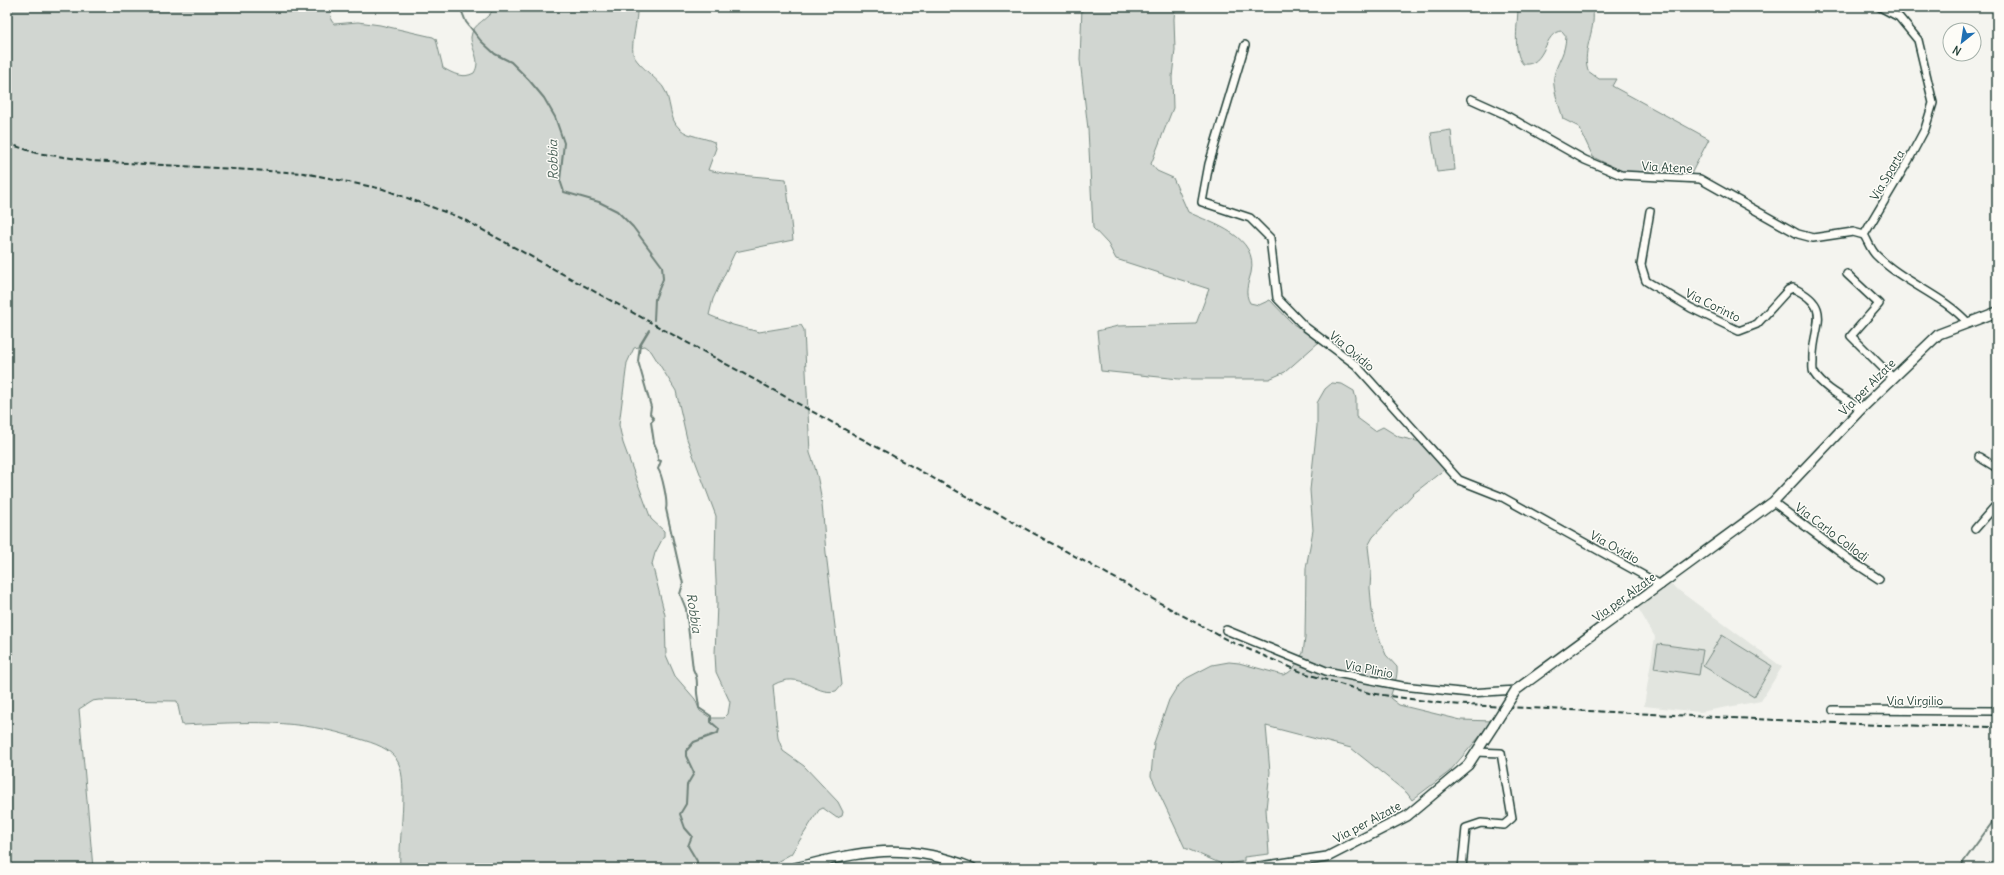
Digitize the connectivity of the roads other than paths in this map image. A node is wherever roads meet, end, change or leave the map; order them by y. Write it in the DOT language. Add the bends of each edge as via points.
graph roads {
  1 [pos="1880,7"];
  2 [pos="1245,45"];
  3 [pos="1471,99"];
  4 [pos="1650,211"];
  5 [pos="1864,235"];
  6 [pos="1847,274"];
  7 [pos="1997,312"];
  8 [pos="1968,323"];
  9 [pos="1892,378"];
  10 [pos="1861,409"];
  11 [pos="1979,457"];
  12 [pos="1997,468"];
  13 [pos="1773,502"];
  14 [pos="1997,504"];
  15 [pos="1975,529"];
  16 [pos="1879,579"];
  17 [pos="1661,585"];
  18 [pos="1226,630"];
  19 [pos="1516,690"];
  20 [pos="1834,710"];
  21 [pos="1997,711"];
  22 [pos="1476,752"];
  23 [pos="795,868"];
  24 [pos="972,868"];
  25 [pos="1253,868"];
  26 [pos="1462,868"];
  1 -- 5 [label="street, Via Sparta" via="1898,17 1918,40 1933,103 1925,129"];
  2 -- 17 [label="street, Via Ovidio" via="1209,164 1202,202 1250,218 1270,238 1277,298 1304,326 1356,365 1459,480 1502,497"];
  3 -- 5 [label="street, Via Atene" via="1502,113 1585,160 1621,175 1700,180 1798,234 1813,238 1853,232"];
  4 -- 10 [label="street, Via Corinto" via="1640,265 1646,281 1691,308 1740,331 1757,324 1788,290 1793,288 1807,294 1816,304 1819,323 1812,358 1813,372"];
  5 -- 8 [label="street" via="1876,256 1925,292 1956,310"];
  6 -- 9 [label="street" via="1879,304 1852,336"];
  7 -- 8 [label="street, Via per Alzate"];
  8 -- 9 [label="street, Via per Alzate" via="1939,334"];
  9 -- 10 [label="street, Via per Alzate"];
  10 -- 13 [label="street, Via per Alzate"];
  11 -- 12 [label="street"];
  13 -- 16 [label="street, Via Carlo Collodi"];
  13 -- 17 [label="street, Via per Alzate"];
  14 -- 15 [label="street"];
  17 -- 19 [label="street, Via per Alzate"];
  18 -- 19 [label="street, Via Plinio" via="1326,671 1402,686 1470,693"];
  19 -- 22 [label="street, Via per Alzate, bridge"];
  20 -- 21 [label="street, Via Virgilio"];
  22 -- 25 [label="street, Via per Alzate" via="1468,765 1407,816 1331,855"];
  22 -- 26 [label="street" via="1501,753 1512,818 1504,825 1481,823 1466,828"];
  23 -- 24 [label="street" via="851,854 886,851 932,854"];
}
